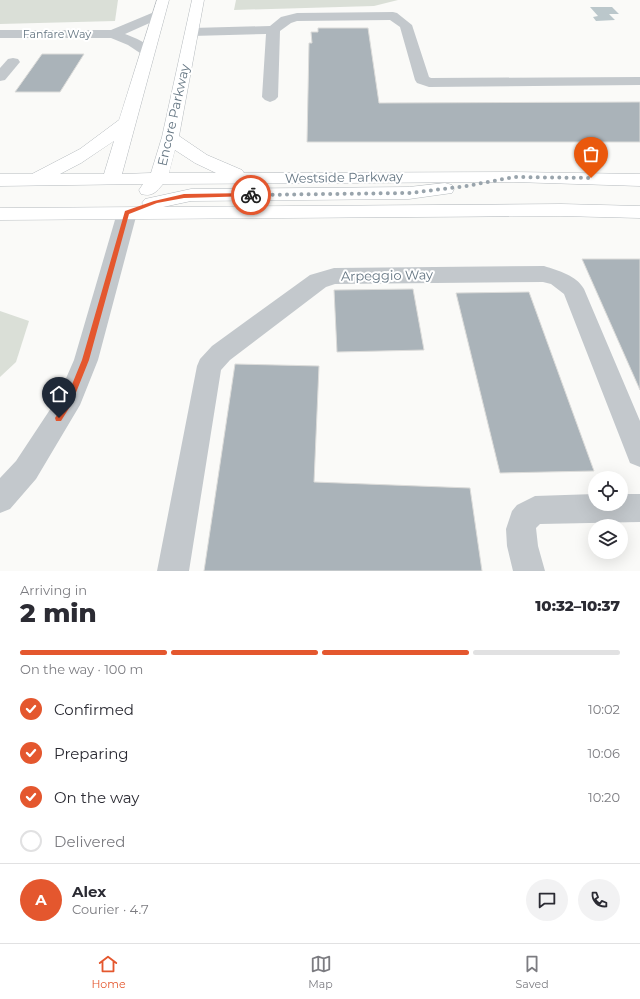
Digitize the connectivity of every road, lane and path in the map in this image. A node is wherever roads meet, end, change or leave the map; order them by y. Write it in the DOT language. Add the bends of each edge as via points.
graph roads {
  1 [pos="163,0"];
  2 [pos="198,0"];
  3 [pos="159,14"];
  4 [pos="273,30"];
  5 [pos="192,32"];
  6 [pos="0,34"];
  7 [pos="113,34"];
  8 [pos="148,52"];
  9 [pos="13,62"];
  10 [pos="0,77"];
  11 [pos="640,81"];
  12 [pos="270,97"];
  13 [pos="127,122"];
  14 [pos="170,137"];
  15 [pos="514,177"];
  16 [pos="248,178"];
  17 [pos="112,179"];
  18 [pos="158,179"];
  19 [pos="0,180"];
  20 [pos="29,180"];
  21 [pos="640,180"];
  22 [pos="640,212"];
  23 [pos="127,213"];
  24 [pos="0,214"];
  25 [pos="640,454"];
  26 [pos="0,499"];
  27 [pos="640,508"];
  28 [pos="172,571"];
  29 [pos="529,571"];
  1 -- 3 [label="main road"];
  2 -- 5 [label="main road, Encore Parkway"];
  3 -- 7 [label="street, Fanfare Way" via="137,26"];
  3 -- 8 [label="main road"];
  4 -- 5 [label="street"];
  4 -- 11 [label="street" via="286,20 298,17 393,16 406,25 422,80 430,83"];
  4 -- 12 [label="street"];
  5 -- 14 [label="main road, Encore Parkway"];
  6 -- 7 [label="street, Fanfare Way"];
  7 -- 8 [label="street, Fanfare Way" via="133,42"];
  8 -- 13 [label="main road"];
  9 -- 10 [label="street"];
  13 -- 17 [label="main road"];
  13 -- 20 [label="main road" via="84,155"];
  14 -- 16 [label="main road" via="208,163"];
  14 -- 18 [label="main road, Encore Parkway"];
  15 -- 16 [label="main road, Westside Parkway"];
  15 -- 21 [label="main road, Westside Parkway"];
  15 -- 23 [label="main road" via="410,193 191,195 156,202"];
  16 -- 18 [label="main road, Westside Parkway"];
  17 -- 18 [label="main road, Westside Parkway"];
  17 -- 20 [label="main road, Westside Parkway"];
  17 -- 23 [label="main road"];
  18 -- 23 [label="main road, Encore Parkway"];
  19 -- 20 [label="main road, Westside Parkway"];
  22 -- 23 [label="main road" via="554,210"];
  23 -- 24 [label="main road"];
  23 -- 26 [label="street, Encore Parkway" via="86,360 67,405 26,470"];
  25 -- 28 [label="street, Arpeggio Way" via="573,289 559,279 544,274 334,276 318,281 221,353 210,366"];
  27 -- 29 [label="street" via="535,510 527,514 521,522 520,532"];
}
